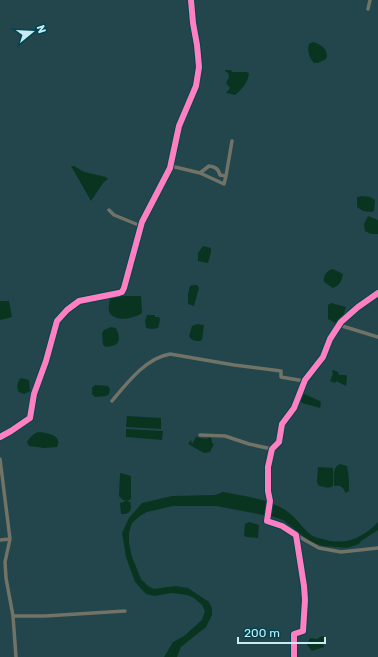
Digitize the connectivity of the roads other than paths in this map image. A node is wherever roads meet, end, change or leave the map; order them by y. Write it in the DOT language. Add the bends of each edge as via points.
graph roads {
  1 [pos="191,0"];
  2 [pos="370,0"];
  3 [pos="368,9"];
  4 [pos="232,140"];
  5 [pos="170,166"];
  6 [pos="200,173"];
  7 [pos="226,176"];
  8 [pos="109,210"];
  9 [pos="141,226"];
  10 [pos="378,293"];
  11 [pos="339,325"];
  12 [pos="378,337"];
  13 [pos="304,381"];
  14 [pos="112,401"];
  15 [pos="200,435"];
  16 [pos="0,437"];
  17 [pos="272,449"];
  18 [pos="0,459"];
  19 [pos="296,535"];
  20 [pos="10,539"];
  21 [pos="0,540"];
  22 [pos="378,548"];
  23 [pos="125,611"];
  24 [pos="13,616"];
  25 [pos="16,657"];
  26 [pos="294,657"];
  1 -- 5 [label="street" via="199,67 196,86 179,126"];
  2 -- 3 [label="street"];
  4 -- 7 [label="street"];
  5 -- 6 [label="street"];
  5 -- 9 [label="street"];
  6 -- 7 [label="street" via="209,166 216,167 220,175"];
  6 -- 7 [label="street" via="224,184"];
  8 -- 9 [label="street"];
  9 -- 16 [label="street" via="122,292 80,301 57,321 34,394 30,418"];
  10 -- 11 [label="street" via="358,306"];
  11 -- 12 [label="street"];
  11 -- 13 [label="street" via="323,357"];
  13 -- 14 [label="street" via="281,377 281,371 170,354 161,355 139,371"];
  13 -- 17 [label="street" via="294,408 282,424 279,442"];
  15 -- 17 [label="street" via="225,436"];
  17 -- 19 [label="street" via="267,521 282,526"];
  18 -- 20 [label="street"];
  19 -- 22 [label="street" via="319,548 341,552"];
  19 -- 26 [label="street" via="305,600 303,631 294,634"];
  20 -- 21 [label="street"];
  20 -- 24 [label="street" via="5,562"];
  23 -- 24 [label="street"];
  24 -- 25 [label="street"];
}
